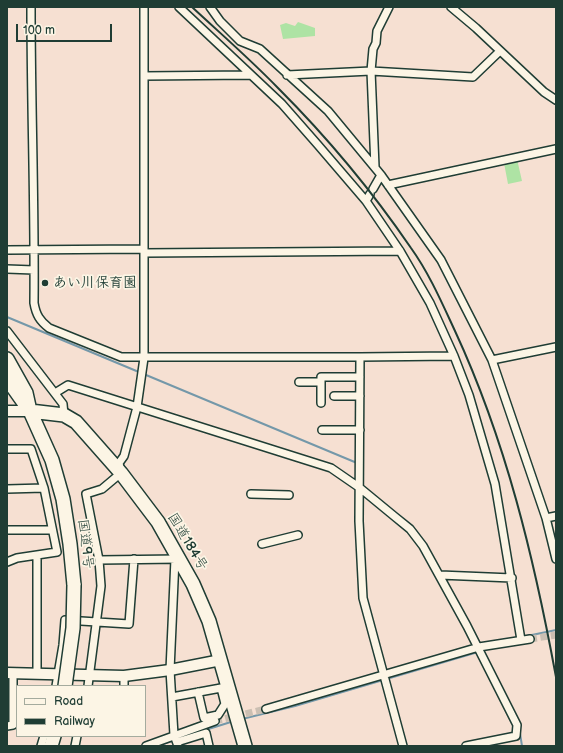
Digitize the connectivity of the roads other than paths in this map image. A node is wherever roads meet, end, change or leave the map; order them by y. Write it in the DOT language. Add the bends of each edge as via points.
graph roads {
  1 [pos="31,7"];
  2 [pos="144,7"];
  3 [pos="179,7"];
  4 [pos="210,7"];
  5 [pos="389,7"];
  6 [pos="451,7"];
  7 [pos="500,51"];
  8 [pos="371,71"];
  9 [pos="250,75"];
  10 [pos="287,75"];
  11 [pos="144,76"];
  12 [pos="556,100"];
  13 [pos="556,149"];
  14 [pos="375,167"];
  15 [pos="381,175"];
  16 [pos="388,185"];
  17 [pos="366,201"];
  18 [pos="7,250"];
  19 [pos="35,250"];
  20 [pos="144,251"];
  21 [pos="400,251"];
  22 [pos="7,270"];
  23 [pos="34,270"];
  24 [pos="7,331"];
  25 [pos="556,347"];
  26 [pos="454,356"];
  27 [pos="360,357"];
  28 [pos="144,358"];
  29 [pos="7,359"];
  30 [pos="492,360"];
  31 [pos="360,377"];
  32 [pos="7,379"];
  33 [pos="299,382"];
  34 [pos="321,382"];
  35 [pos="55,393"];
  36 [pos="334,396"];
  37 [pos="360,396"];
  38 [pos="321,402"];
  39 [pos="137,407"];
  40 [pos="7,411"];
  41 [pos="30,411"];
  42 [pos="64,415"];
  43 [pos="322,430"];
  44 [pos="360,430"];
  45 [pos="7,449"];
  46 [pos="120,473"];
  47 [pos="7,488"];
  48 [pos="44,488"];
  49 [pos="360,488"];
  50 [pos="251,494"];
  51 [pos="289,495"];
  52 [pos="556,516"];
  53 [pos="546,518"];
  54 [pos="7,530"];
  55 [pos="52,530"];
  56 [pos="298,536"];
  57 [pos="262,544"];
  58 [pos="37,556"];
  59 [pos="134,559"];
  60 [pos="178,559"];
  61 [pos="99,560"];
  62 [pos="556,560"];
  63 [pos="7,562"];
  64 [pos="440,575"];
  65 [pos="512,578"];
  66 [pos="96,621"];
  67 [pos="530,639"];
  68 [pos="522,640"];
  69 [pos="479,647"];
  70 [pos="221,660"];
  71 [pos="170,670"];
  72 [pos="10,673"];
  73 [pos="37,674"];
  74 [pos="58,674"];
  75 [pos="383,676"];
  76 [pos="89,681"];
  77 [pos="124,681"];
  78 [pos="56,685"];
  79 [pos="65,685"];
  80 [pos="198,692"];
  81 [pos="172,697"];
  82 [pos="266,709"];
  83 [pos="215,721"];
  84 [pos="7,726"];
  85 [pos="176,741"];
  86 [pos="146,746"];
  87 [pos="210,746"];
  88 [pos="245,746"];
  89 [pos="403,746"];
  90 [pos="466,746"];
  1 -- 19 [label="street"];
  2 -- 11 [label="street"];
  3 -- 9 [label="street"];
  4 -- 10 [label="street" via="240,41 260,49"];
  5 -- 8 [label="street" via="377,31"];
  6 -- 7 [label="street"];
  7 -- 8 [label="street" via="474,77"];
  7 -- 12 [label="street"];
  8 -- 10 [label="street"];
  8 -- 14 [label="street"];
  9 -- 11 [label="street"];
  9 -- 17 [label="street" via="282,104"];
  10 -- 14 [label="street" via="328,111"];
  11 -- 20 [label="street"];
  13 -- 16 [label="street"];
  14 -- 15 [label="street"];
  15 -- 16 [label="street"];
  15 -- 17 [label="street"];
  16 -- 30 [label="street" via="441,260"];
  17 -- 21 [label="street"];
  18 -- 19 [label="street"];
  19 -- 20 [label="street"];
  19 -- 23 [label="street"];
  20 -- 21 [label="street"];
  20 -- 28 [label="street"];
  21 -- 26 [label="street" via="430,303"];
  22 -- 23 [label="street"];
  23 -- 28 [label="street" via="35,309 42,323 108,353 122,357"];
  24 -- 35 [label="street"];
  25 -- 30 [label="street"];
  26 -- 27 [label="street"];
  26 -- 65 [label="street" via="469,395 495,484"];
  27 -- 28 [label="street"];
  27 -- 31 [label="street"];
  28 -- 39 [label="street"];
  29 -- 41 [label="highway, 国道9号" via="26,393"];
  30 -- 53 [label="street"];
  31 -- 34 [label="street" via="321,377"];
  31 -- 37 [label="street"];
  32 -- 41 [label="highway, 国道9号"];
  33 -- 34 [label="street"];
  34 -- 38 [label="street"];
  35 -- 39 [label="street" via="68,385"];
  35 -- 42 [label="street" via="62,404"];
  36 -- 37 [label="street"];
  37 -- 44 [label="street"];
  39 -- 46 [label="street" via="120,463"];
  39 -- 49 [label="street" via="311,460 331,468"];
  40 -- 41 [label="street"];
  41 -- 42 [label="highway, 国道184号"];
  41 -- 79 [label="highway, 国道9号, bridge" via="52,460 70,544 74,584 73,628"];
  42 -- 46 [label="highway, 国道184号" via="86,431"];
  43 -- 44 [label="street"];
  44 -- 49 [label="street"];
  45 -- 48 [label="street" via="31,449"];
  46 -- 60 [label="highway, 国道184号" via="158,522"];
  46 -- 61 [label="street" via="102,489 86,494"];
  47 -- 48 [label="street"];
  48 -- 55 [label="street"];
  49 -- 64 [label="street" via="410,529"];
  49 -- 75 [label="street" via="362,598"];
  50 -- 51 [label="street"];
  52 -- 53 [label="street"];
  53 -- 62 [label="street"];
  54 -- 55 [label="street"];
  55 -- 58 [label="street" via="57,552"];
  56 -- 57 [label="street"];
  58 -- 63 [label="street"];
  58 -- 73 [label="street"];
  59 -- 60 [label="street"];
  59 -- 61 [label="street"];
  59 -- 66 [label="street" via="129,624"];
  60 -- 70 [label="highway, 国道184号" via="209,621"];
  60 -- 71 [label="street"];
  61 -- 66 [label="street" via="100,586"];
  64 -- 65 [label="street"];
  64 -- 69 [label="street"];
  65 -- 68 [label="street"];
  66 -- 74 [label="street" via="65,620"];
  66 -- 76 [label="street"];
  67 -- 68 [label="street"];
  68 -- 69 [label="street"];
  69 -- 75 [label="street"];
  69 -- 90 [label="street" via="516,725 516,736"];
  70 -- 71 [label="street"];
  70 -- 88 [label="highway, 国道184号"];
  71 -- 77 [label="street"];
  71 -- 81 [label="street"];
  72 -- 73 [label="street"];
  72 -- 84 [label="street" via="13,725"];
  73 -- 74 [label="street"];
  74 -- 76 [label="street"];
  74 -- 78 [label="street"];
  75 -- 82 [label="street"];
  75 -- 89 [label="street"];
  76 -- 77 [label="street"];
  80 -- 80 [label="street" via="221,688 225,704 218,715 204,718"];
  80 -- 81 [label="street"];
  81 -- 85 [label="street"];
  83 -- 85 [label="street"];
  85 -- 86 [label="street"];
  85 -- 87 [label="street" via="206,733"];
}
